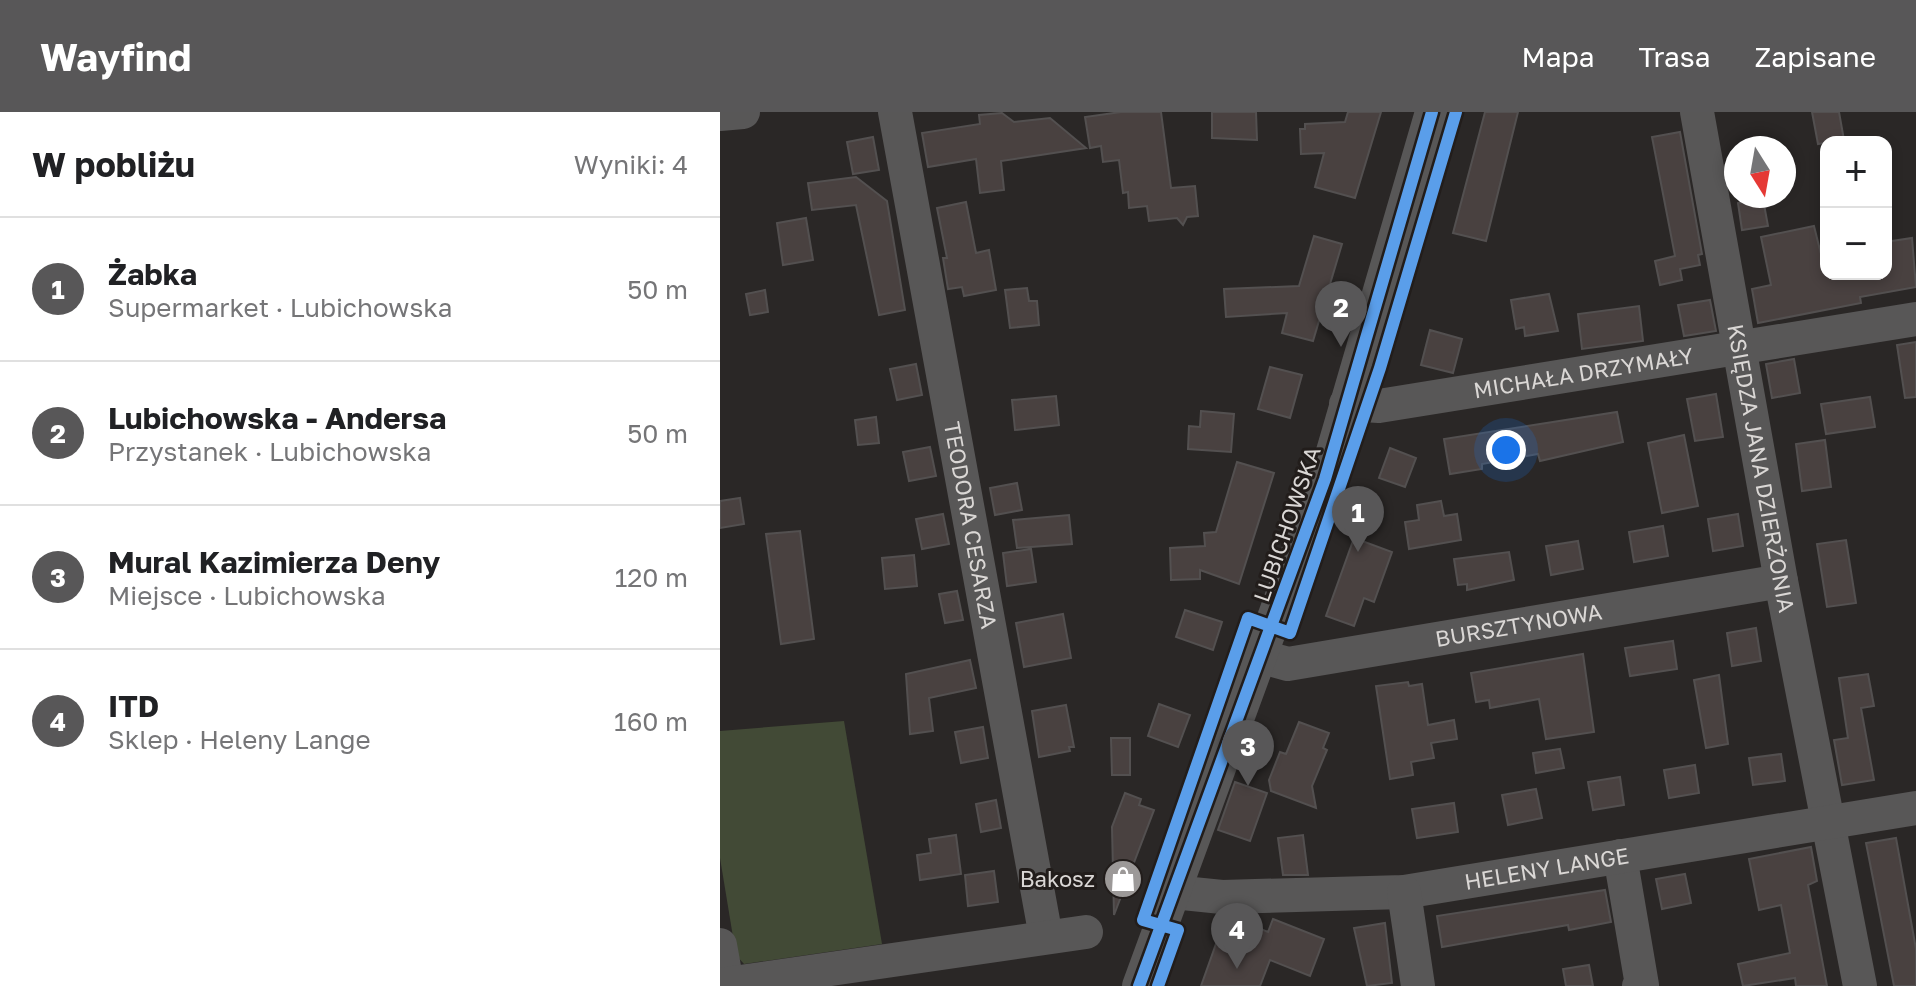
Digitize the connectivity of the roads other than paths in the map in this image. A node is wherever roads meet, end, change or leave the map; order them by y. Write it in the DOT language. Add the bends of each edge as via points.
graph roads {
  1 [pos="743,112"];
  2 [pos="895,112"];
  3 [pos="1432,112"];
  4 [pos="1697,112"];
  5 [pos="720,114"];
  6 [pos="1916,319"];
  7 [pos="1742,348"];
  8 [pos="1346,404"];
  9 [pos="1781,581"];
  10 [pos="1259,656"];
  11 [pos="1916,808"];
  12 [pos="1828,823"];
  13 [pos="1620,856"];
  14 [pos="1173,892"];
  15 [pos="1404,892"];
  16 [pos="1086,932"];
  17 [pos="1046,937"];
  18 [pos="720,945"];
  19 [pos="849,976"];
  20 [pos="723,984"];
  21 [pos="1139,986"];
  22 [pos="1418,986"];
  23 [pos="1639,986"];
  24 [pos="1860,986"];
  1 -- 5 [label="street"];
  2 -- 17 [label="street, TEODORA CESARZA"];
  3 -- 8 [label="street, LUBICHOWSKA"];
  4 -- 7 [label="street, KSIĘDZA JANA DZIERŻONIA"];
  6 -- 7 [label="street, MICHAŁA DRZYMAŁY"];
  7 -- 8 [label="street, MICHAŁA DRZYMAŁY" via="1379,406"];
  7 -- 9 [label="street, KSIĘDZA JANA DZIERŻONIA"];
  8 -- 10 [label="street, LUBICHOWSKA" via="1325,479"];
  9 -- 10 [label="street, BURSZTYNOWA" via="1288,664"];
  9 -- 12 [label="street, KSIĘDZA JANA DZIERŻONIA"];
  10 -- 14 [label="street, LUBICHOWSKA"];
  11 -- 12 [label="street, HELENY LANGE"];
  12 -- 13 [label="street, HELENY LANGE"];
  12 -- 24 [label="street, KSIĘDZA JANA DZIERŻONIA"];
  13 -- 15 [label="street, HELENY LANGE"];
  13 -- 23 [label="street"];
  14 -- 15 [label="street, HELENY LANGE" via="1222,897"];
  14 -- 21 [label="street, LUBICHOWSKA"];
  15 -- 22 [label="street"];
  16 -- 17 [label="street"];
  17 -- 19 [label="street"];
  18 -- 20 [label="street"];
  19 -- 20 [label="street"];
}
